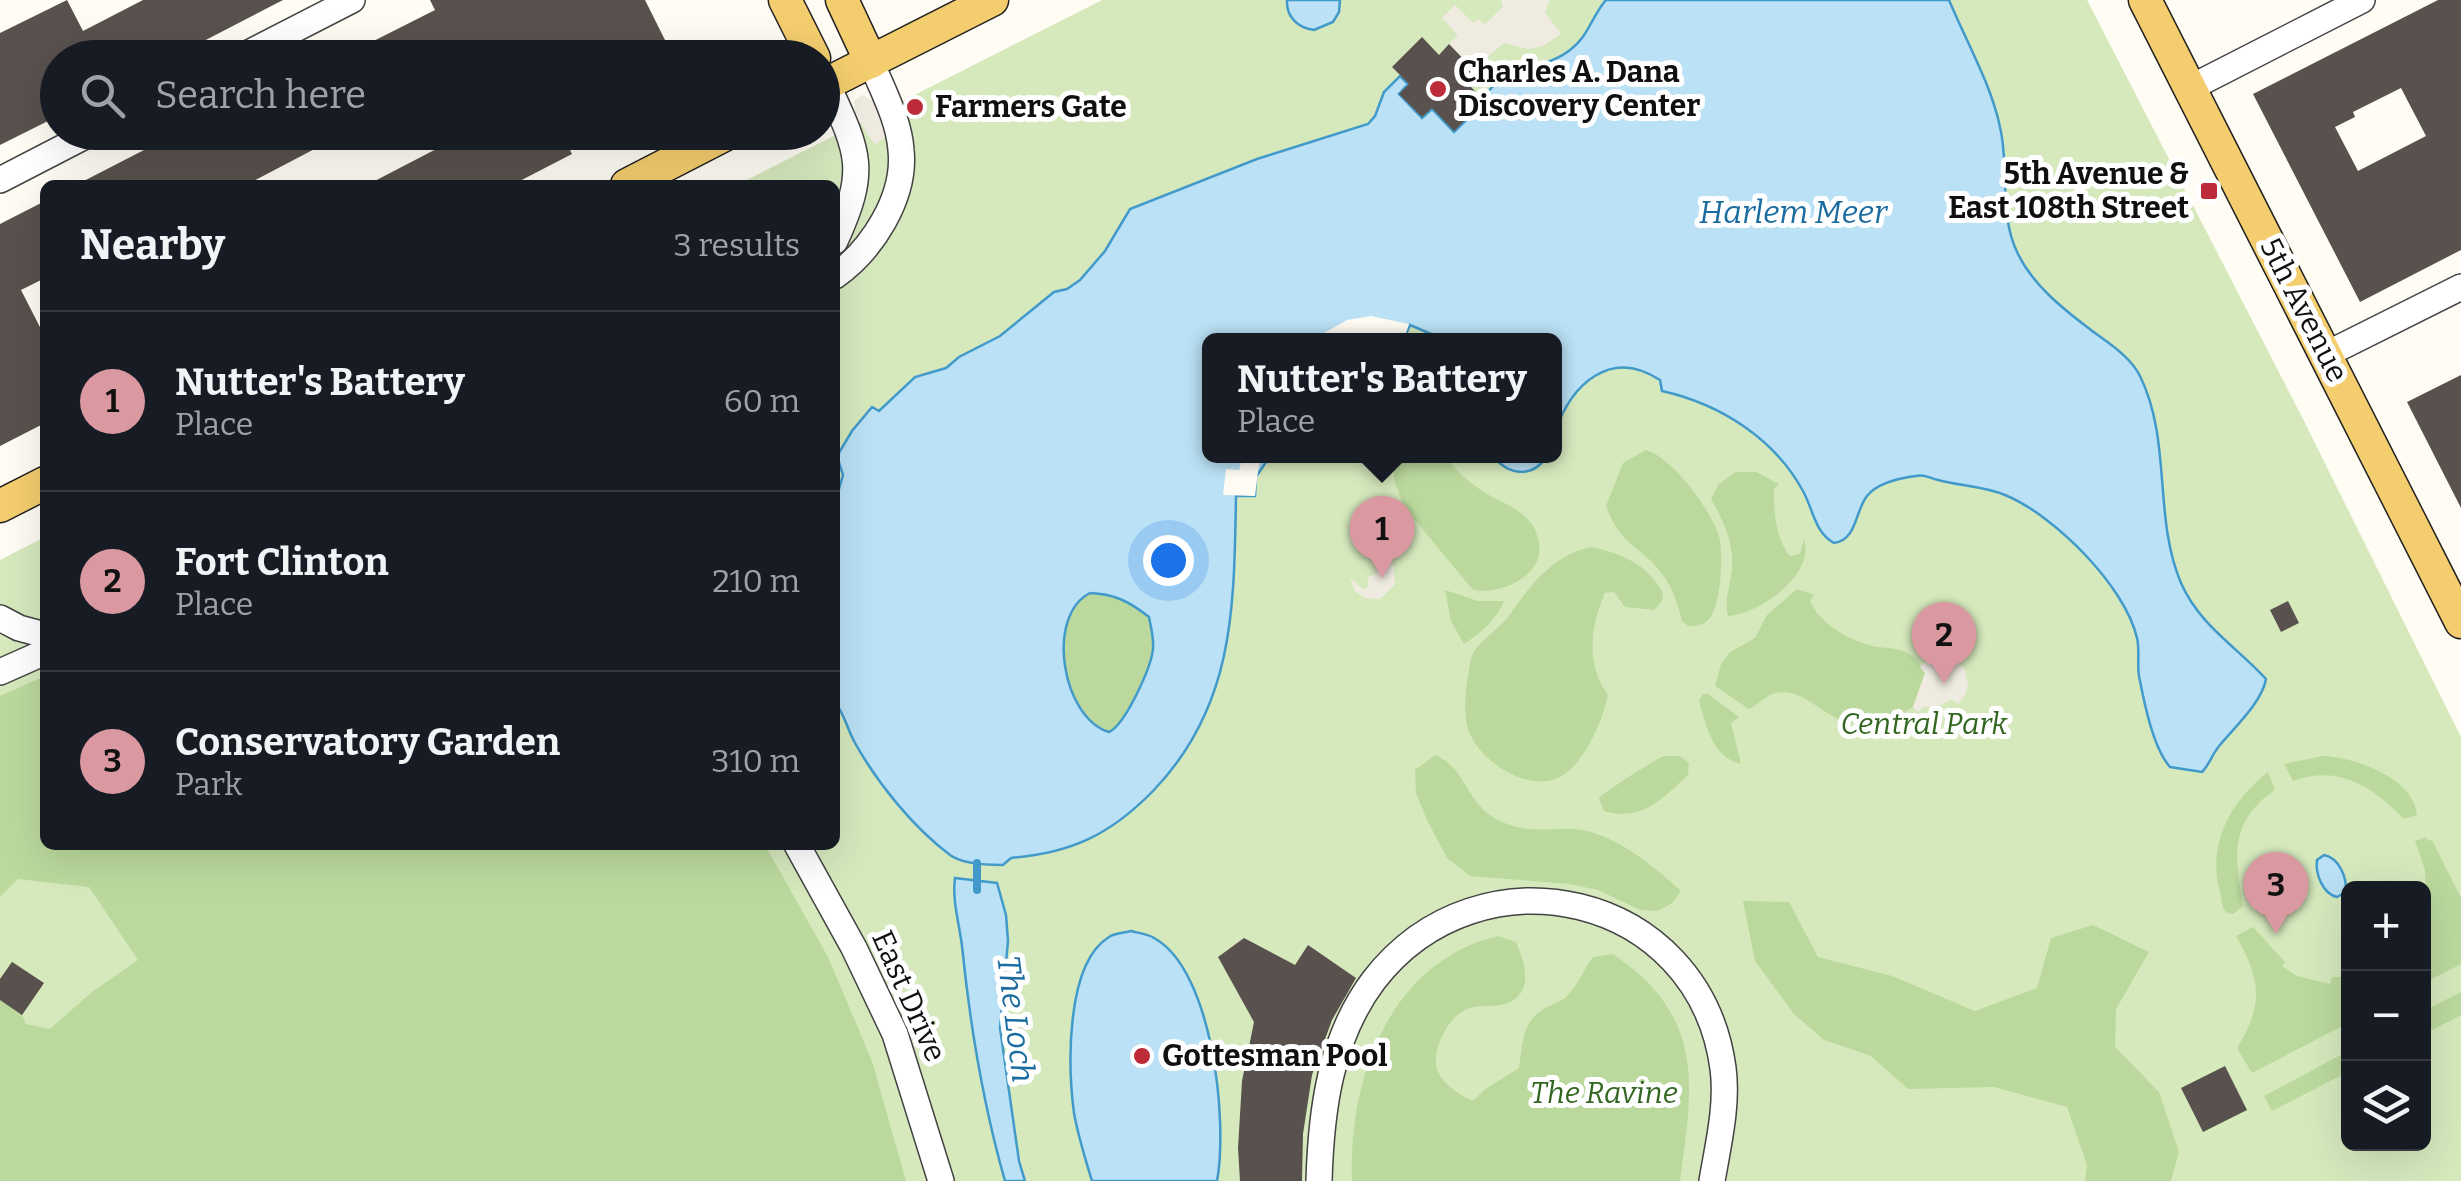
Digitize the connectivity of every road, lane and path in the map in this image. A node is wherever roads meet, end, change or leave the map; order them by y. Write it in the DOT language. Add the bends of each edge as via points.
graph roads {
  1 [pos="352,0"];
  2 [pos="785,0"];
  3 [pos="842,0"];
  4 [pos="992,0"];
  5 [pos="2145,0"];
  6 [pos="2362,0"];
  7 [pos="275,40"];
  8 [pos="804,40"];
  9 [pos="871,62"];
  10 [pos="840,71"];
  11 [pos="2190,88"];
  12 [pos="840,114"];
  13 [pos="58,150"];
  14 [pos="695,150"];
  15 [pos="0,180"];
  16 [pos="637,180"];
  17 [pos="840,229"];
  18 [pos="840,272"];
  19 [pos="2461,287"];
  20 [pos="2327,354"];
  21 [pos="40,486"];
  22 [pos="0,506"];
  23 [pos="0,618"];
  24 [pos="2461,622"];
  25 [pos="40,634"];
  26 [pos="40,654"];
  27 [pos="0,672"];
  28 [pos="799,850"];
  29 [pos="941,1181"];
  30 [pos="1318,1181"];
  31 [pos="1712,1181"];
  1 -- 7 [label="street"];
  2 -- 8 [label="main road"];
  3 -- 9 [label="main road"];
  4 -- 9 [label="main road"];
  5 -- 11 [label="main road, 5th Avenue"];
  6 -- 11 [label="street"];
  9 -- 10 [label="main road"];
  9 -- 18 [label="street" via="899,136 900,167 880,228"];
  11 -- 20 [label="main road, 5th Avenue"];
  12 -- 17 [label="street" via="858,166"];
  13 -- 15 [label="street"];
  14 -- 16 [label="main road"];
  19 -- 20 [label="street"];
  20 -- 24 [label="main road, 5th Avenue"];
  21 -- 22 [label="main road"];
  23 -- 25 [label="street"];
  26 -- 27 [label="street"];
  28 -- 29 [label="street, East Drive" via="895,1034"];
  30 -- 31 [label="street" via="1330,1076 1372,982 1409,944 1449,918 1538,900 1622,920 1690,982 1724,1070"];
}
